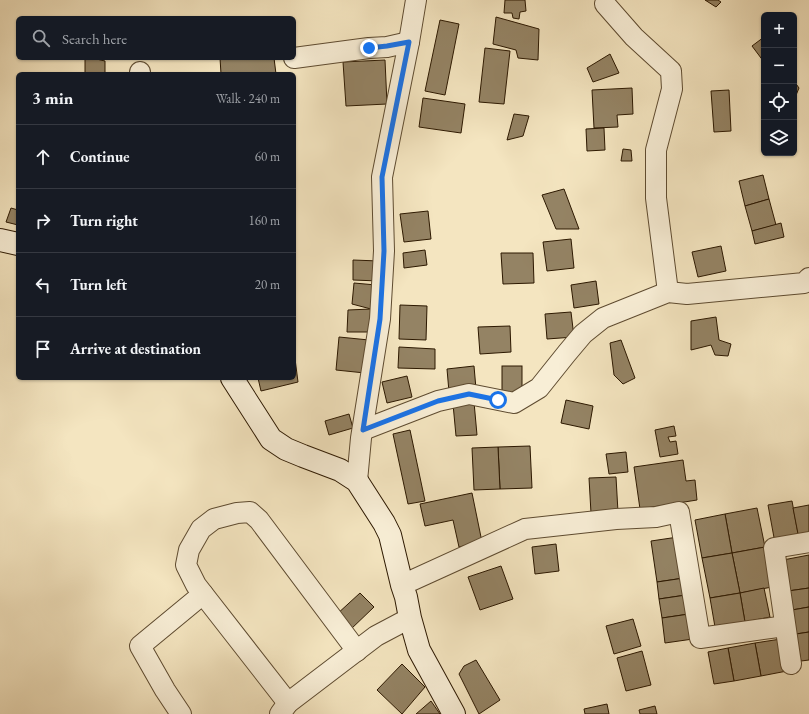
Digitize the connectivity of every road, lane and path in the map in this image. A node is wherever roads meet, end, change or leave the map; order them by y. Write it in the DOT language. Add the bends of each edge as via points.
graph roads {
  1 [pos="416,0"];
  2 [pos="605,4"];
  3 [pos="409,42"];
  4 [pos="296,57"];
  5 [pos="0,240"];
  6 [pos="16,244"];
  7 [pos="809,278"];
  8 [pos="668,292"];
  9 [pos="233,380"];
  10 [pos="363,430"];
  11 [pos="357,481"];
  12 [pos="809,542"];
  13 [pos="402,585"];
  14 [pos="203,594"];
  15 [pos="410,618"];
  16 [pos="786,626"];
  17 [pos="357,651"];
  18 [pos="791,664"];
  19 [pos="284,708"];
  20 [pos="181,714"];
  21 [pos="454,714"];
  1 -- 3 [label="street"];
  2 -- 8 [label="street" via="671,71 672,89 656,150 656,198"];
  3 -- 4 [label="street"];
  3 -- 10 [label="street" via="382,177 384,251 380,319"];
  5 -- 6 [label="main road"];
  7 -- 8 [label="street" via="804,283 687,294"];
  8 -- 10 [label="street" via="603,318 583,334 540,388 514,403 469,394 438,401"];
  9 -- 11 [label="main road" via="272,439 286,449 340,470"];
  10 -- 11 [label="street"];
  11 -- 13 [label="main road" via="390,535"];
  12 -- 16 [label="street" via="774,548"];
  13 -- 15 [label="main road"];
  13 -- 16 [label="street" via="525,529 656,517 680,512 700,638"];
  14 -- 17 [label="street" via="186,565 189,550 201,529 214,519 250,512 259,520"];
  14 -- 19 [label="street"];
  14 -- 20 [label="street" via="140,646"];
  15 -- 17 [label="street" via="376,636"];
  15 -- 21 [label="main road" via="419,650"];
  16 -- 18 [label="street"];
  17 -- 19 [label="street"];
}
